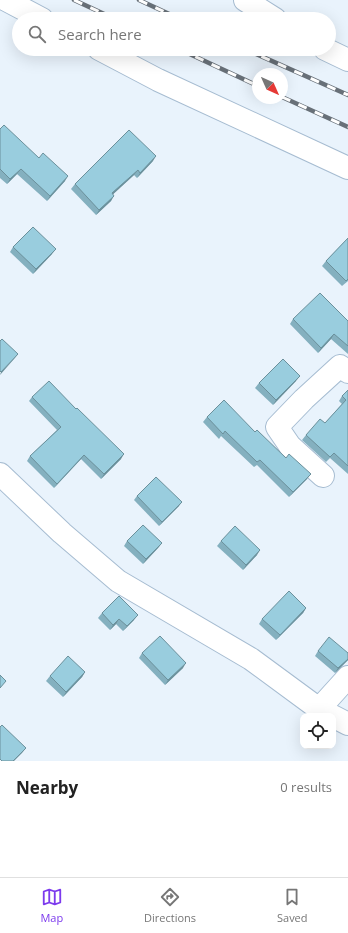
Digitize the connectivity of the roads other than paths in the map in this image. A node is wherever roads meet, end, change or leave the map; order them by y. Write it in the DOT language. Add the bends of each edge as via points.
graph roads {
  1 [pos="6,0"];
  2 [pos="245,0"];
  3 [pos="29,12"];
  4 [pos="265,12"];
  5 [pos="336,54"];
  6 [pos="112,56"];
  7 [pos="348,60"];
  8 [pos="348,168"];
  9 [pos="348,372"];
  10 [pos="0,474"];
  11 [pos="323,476"];
  12 [pos="348,678"];
  13 [pos="319,709"];
  14 [pos="348,724"];
  1 -- 3 [label="street"];
  2 -- 4 [label="street"];
  5 -- 7 [label="street"];
  6 -- 8 [label="street" via="158,80"];
  9 -- 11 [label="street" via="340,366 277,427 290,446"];
  10 -- 13 [label="street" via="62,533 118,581 251,659"];
  12 -- 13 [label="street"];
  13 -- 14 [label="street"];
}
